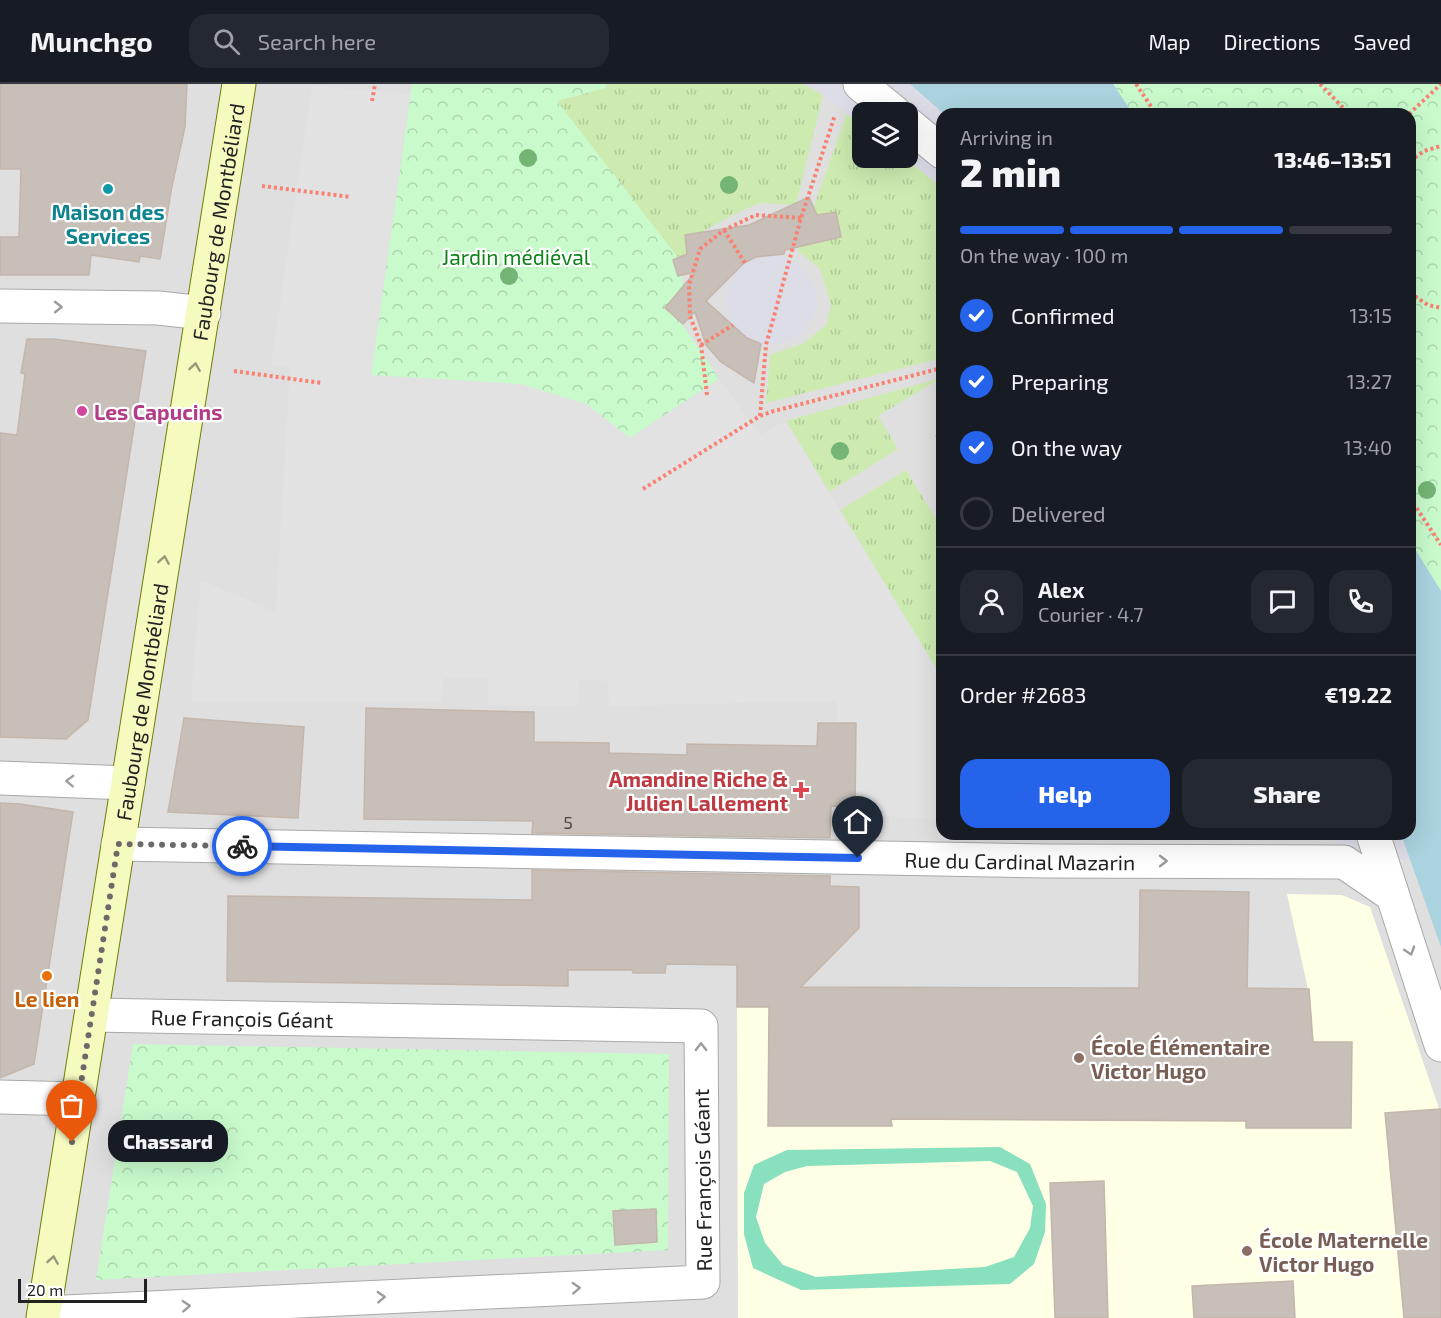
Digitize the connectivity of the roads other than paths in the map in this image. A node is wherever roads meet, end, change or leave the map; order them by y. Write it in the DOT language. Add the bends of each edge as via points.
graph roads {
  1 [pos="239,84"];
  2 [pos="849,95"];
  3 [pos="868,102"];
  4 [pos="918,132"];
  5 [pos="936,147"];
  6 [pos="0,306"];
  7 [pos="204,313"];
  8 [pos="0,778"];
  9 [pos="128,783"];
  10 [pos="1375,840"];
  11 [pos="118,844"];
  12 [pos="1392,895"];
  13 [pos="92,1015"];
  14 [pos="1441,1045"];
  15 [pos="0,1097"];
  16 [pos="79,1099"];
  17 [pos="44,1316"];
  1 -- 7 [label="main road, Faubourg de Montbéliard"];
  2 -- 3 [label="street"];
  4 -- 5 [label="street"];
  6 -- 7 [label="street, one-way" via="158,308"];
  9 -- 7 [label="main road, Faubourg de Montbéliard, one-way"];
  9 -- 8 [label="street, one-way"];
  9 -- 11 [label="main road, Faubourg de Montbéliard"];
  10 -- 12 [label="street"];
  11 -- 12 [label="street, Rue du Cardinal Mazarin, one-way" via="1045,861 1344,862"];
  11 -- 13 [label="main road, Faubourg de Montbéliard"];
  12 -- 14 [label="street, one-way"];
  13 -- 16 [label="main road, Faubourg de Montbéliard"];
  17 -- 13 [label="street, Rue François Géant, one-way" via="703,1282 701,1026"];
  15 -- 16 [label="street"];
  17 -- 16 [label="main road, Faubourg de Montbéliard, one-way"];
}
